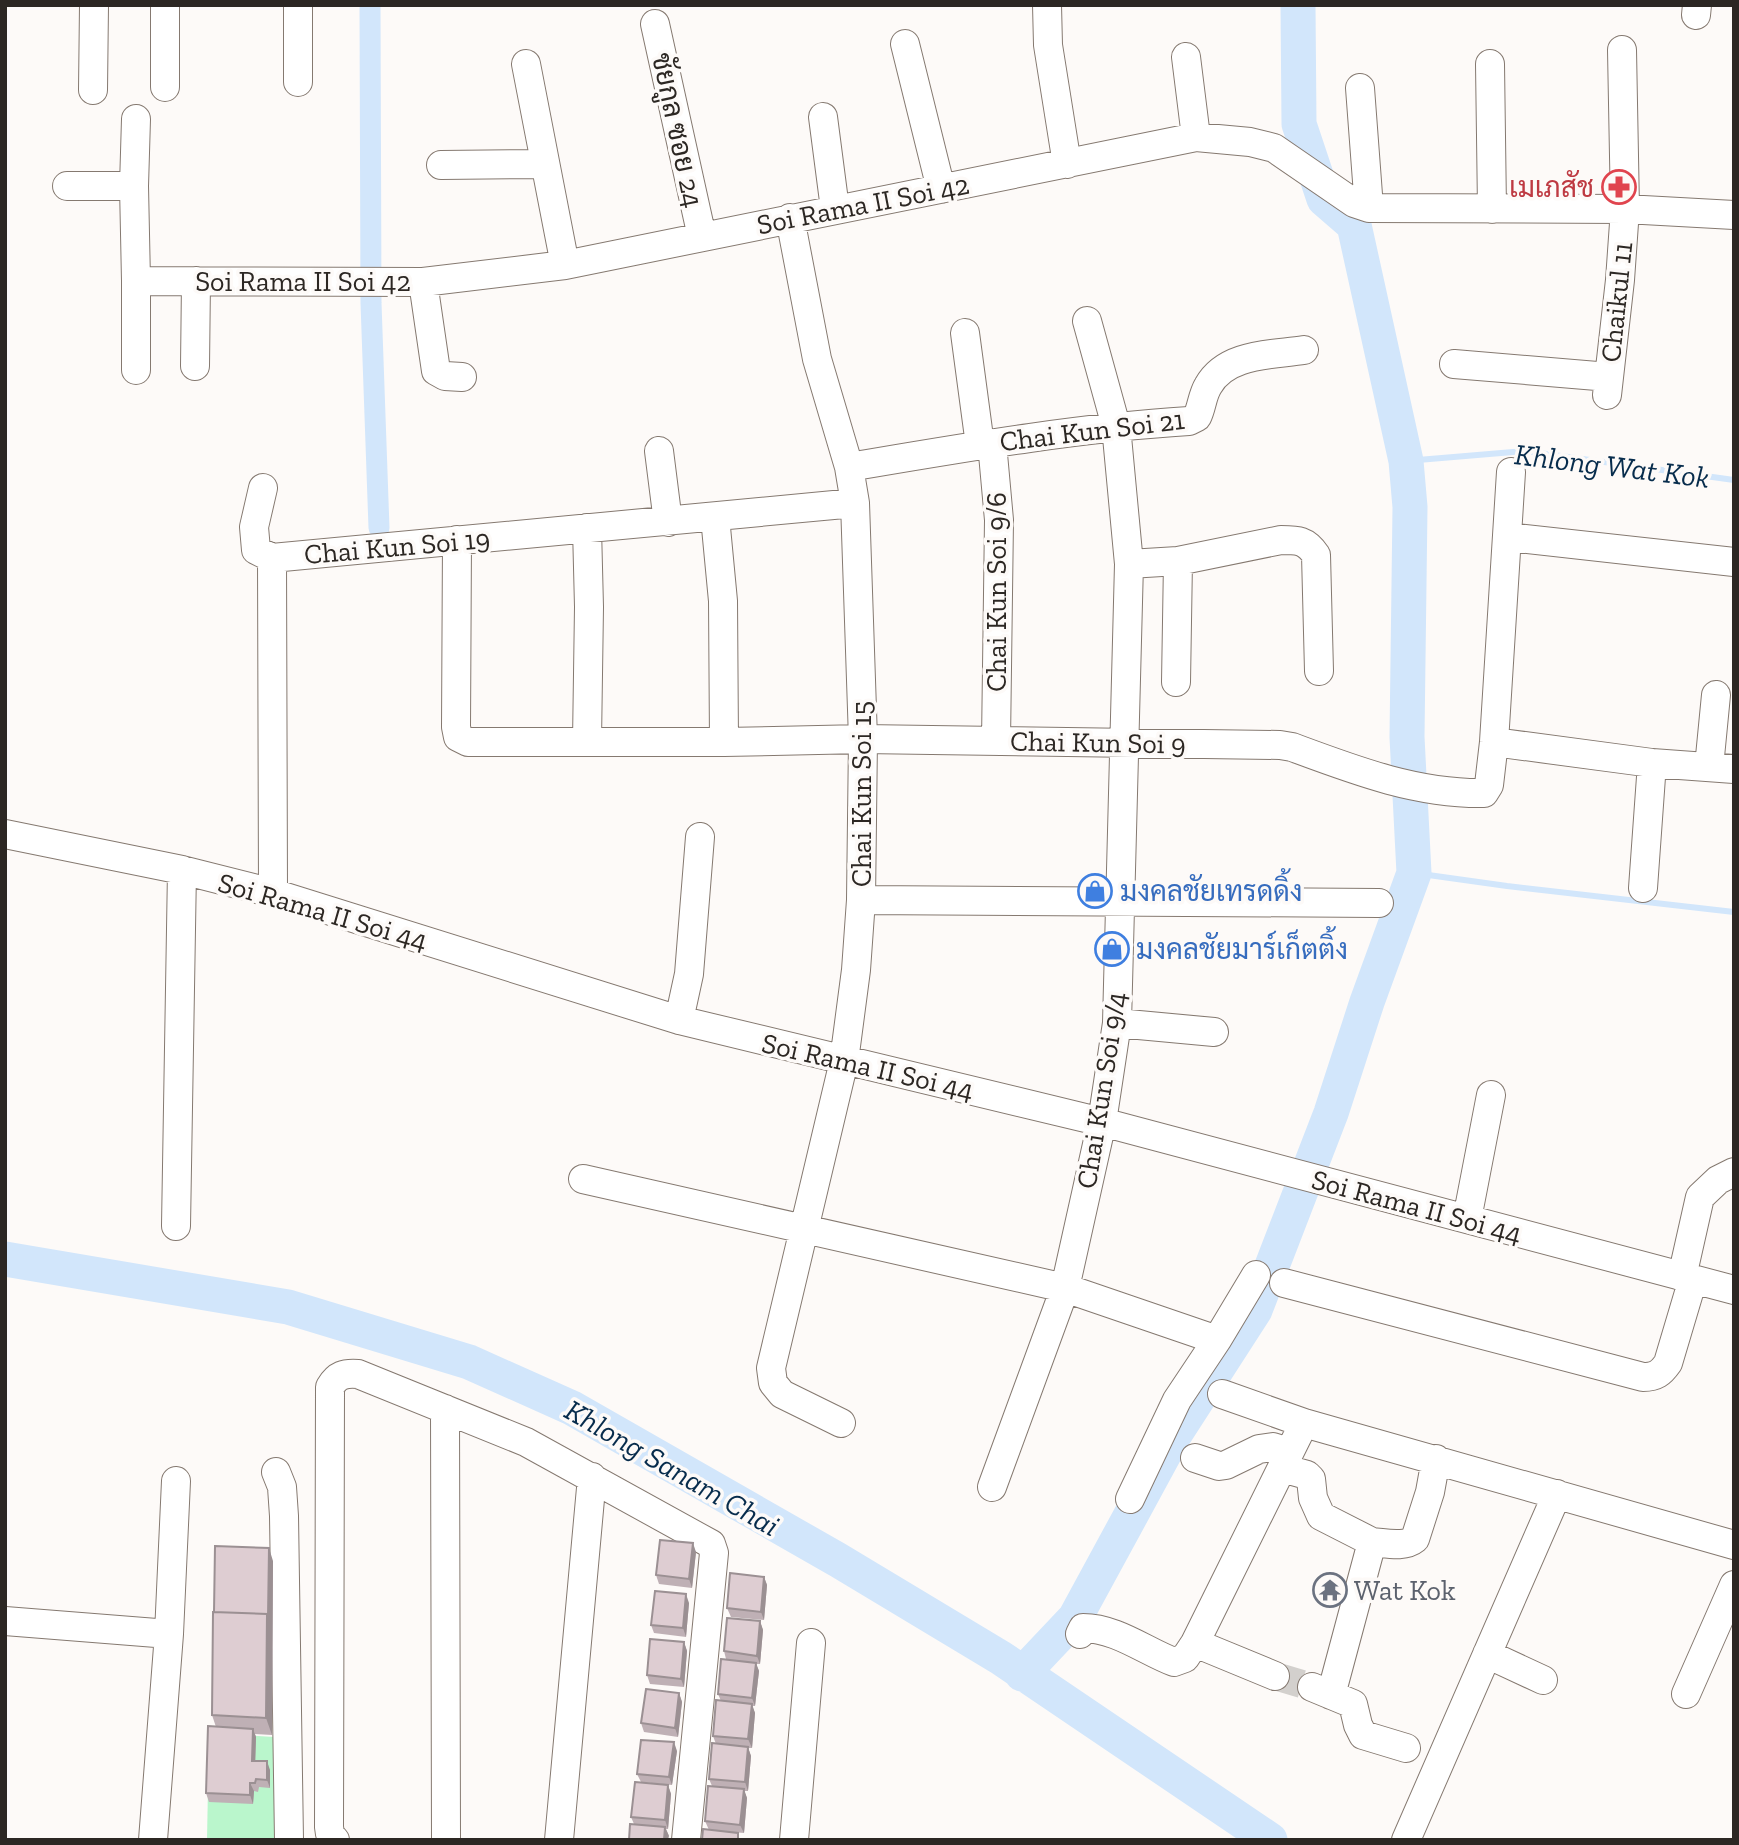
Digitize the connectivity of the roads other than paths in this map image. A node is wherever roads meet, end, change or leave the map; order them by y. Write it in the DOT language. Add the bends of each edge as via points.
graph roads {
  1 [pos="94,5"];
  2 [pos="165,5"];
  3 [pos="298,5"];
  4 [pos="1047,5"];
  5 [pos="655,24"];
  6 [pos="905,44"];
  7 [pos="1622,50"];
  8 [pos="1186,57"];
  9 [pos="527,64"];
  10 [pos="1490,64"];
  11 [pos="298,82"];
  12 [pos="165,87"];
  13 [pos="1360,88"];
  14 [pos="93,90"];
  15 [pos="822,117"];
  16 [pos="136,119"];
  17 [pos="1196,137"];
  18 [pos="545,164"];
  19 [pos="1067,164"];
  20 [pos="441,165"];
  21 [pos="67,186"];
  22 [pos="134,186"];
  23 [pos="941,188"];
  24 [pos="1357,202"];
  25 [pos="835,209"];
  26 [pos="1492,209"];
  27 [pos="1625,209"];
  28 [pos="1734,215"];
  29 [pos="790,218"];
  30 [pos="702,237"];
  31 [pos="565,265"];
  32 [pos="136,281"];
  33 [pos="196,281"];
  34 [pos="424,282"];
  35 [pos="1087,321"];
  36 [pos="965,333"];
  37 [pos="1304,350"];
  38 [pos="1454,364"];
  39 [pos="195,366"];
  40 [pos="136,370"];
  41 [pos="462,377"];
  42 [pos="1116,426"];
  43 [pos="986,444"];
  44 [pos="659,451"];
  45 [pos="849,467"];
  46 [pos="1511,472"];
  47 [pos="263,488"];
  48 [pos="855,503"];
  49 [pos="715,517"];
  50 [pos="668,522"];
  51 [pos="587,528"];
  52 [pos="1508,537"];
  53 [pos="457,540"];
  54 [pos="272,558"];
  55 [pos="1178,561"];
  56 [pos="1734,562"];
  57 [pos="1129,564"];
  58 [pos="1319,671"];
  59 [pos="1176,682"];
  60 [pos="1716,695"];
  61 [pos="863,739"];
  62 [pos="587,741"];
  63 [pos="996,741"];
  64 [pos="1494,742"];
  65 [pos="724,743"];
  66 [pos="1123,743"];
  67 [pos="1652,763"];
  68 [pos="1721,768"];
  69 [pos="5,834"];
  70 [pos="700,837"];
  71 [pos="182,870"];
  72 [pos="1643,888"];
  73 [pos="273,893"];
  74 [pos="860,900"];
  75 [pos="1121,901"];
  76 [pos="1379,902"];
  77 [pos="680,1020"];
  78 [pos="1116,1023"];
  79 [pos="1214,1032"];
  80 [pos="844,1061"];
  81 [pos="1490,1095"];
  82 [pos="1102,1122"];
  83 [pos="1734,1172"];
  84 [pos="583,1179"];
  85 [pos="1467,1219"];
  86 [pos="176,1226"];
  87 [pos="805,1231"];
  88 [pos="1256,1275"];
  89 [pos="1688,1278"];
  90 [pos="1284,1283"];
  91 [pos="1065,1288"];
  92 [pos="1734,1290"];
  93 [pos="1217,1340"];
  94 [pos="1222,1394"];
  95 [pos="445,1409"];
  96 [pos="841,1423"];
  97 [pos="1304,1423"];
  98 [pos="1195,1458"];
  99 [pos="1436,1459"];
  100 [pos="1286,1460"];
  101 [pos="276,1472"];
  102 [pos="592,1477"];
  103 [pos="176,1481"];
  104 [pos="992,1487"];
  105 [pos="1557,1494"];
  106 [pos="1130,1499"];
  107 [pos="1372,1542"];
  108 [pos="1734,1545"];
  109 [pos="1734,1586"];
  110 [pos="5,1621"];
  111 [pos="169,1634"];
  112 [pos="1080,1634"];
  113 [pos="811,1643"];
  114 [pos="1195,1643"];
  115 [pos="1487,1654"];
  116 [pos="1275,1676"];
  117 [pos="1543,1680"];
  118 [pos="1686,1694"];
  119 [pos="1406,1748"];
  120 [pos="153,1840"];
  121 [pos="289,1840"];
  122 [pos="335,1840"];
  123 [pos="446,1840"];
  124 [pos="559,1840"];
  125 [pos="686,1840"];
  126 [pos="794,1840"];
  127 [pos="1406,1840"];
  1 -- 14 [label="street"];
  2 -- 12 [label="street"];
  3 -- 11 [label="street"];
  4 -- 19 [label="street" via="1048,45"];
  5 -- 30 [label="street, ชัยกูล ซอย 24"];
  6 -- 23 [label="street"];
  7 -- 27 [label="street, Chaikul 11"];
  8 -- 17 [label="street"];
  9 -- 18 [label="street"];
  10 -- 26 [label="street"];
  13 -- 24 [label="street"];
  15 -- 25 [label="street"];
  16 -- 22 [label="street"];
  17 -- 19 [label="street, Soi Rama II Soi 42"];
  17 -- 24 [label="street, Soi Rama II Soi 42" via="1274,148"];
  18 -- 20 [label="street"];
  18 -- 31 [label="street"];
  19 -- 23 [label="street, Soi Rama II Soi 42"];
  21 -- 22 [label="street"];
  22 -- 32 [label="street"];
  23 -- 25 [label="street, Soi Rama II Soi 42"];
  24 -- 26 [label="street"];
  25 -- 29 [label="street, Soi Rama II Soi 42"];
  26 -- 27 [label="street"];
  27 -- 28 [label="street"];
  27 -- 38 [label="street, Chaikul 11" via="1608,386"];
  29 -- 30 [label="street, Soi Rama II Soi 42"];
  29 -- 45 [label="street, Chai Kun Soi 15" via="817,359"];
  30 -- 31 [label="street, Soi Rama II Soi 42"];
  31 -- 34 [label="street, Soi Rama II Soi 42"];
  32 -- 33 [label="street, Soi Rama II Soi 42"];
  32 -- 40 [label="street"];
  33 -- 34 [label="street, Soi Rama II Soi 42"];
  33 -- 39 [label="street"];
  34 -- 41 [label="street" via="436,371"];
  35 -- 42 [label="street, Chai Kun Soi 9/4"];
  36 -- 43 [label="street, Chai Kun Soi 9/6"];
  37 -- 42 [label="street, Chai Kun Soi 21" via="1239,360 1216,374 1197,417 1189,421"];
  42 -- 43 [label="street, Chai Kun Soi 21"];
  42 -- 57 [label="street, Chai Kun Soi 9/4"];
  43 -- 45 [label="street, Chai Kun Soi 21"];
  43 -- 63 [label="street, Chai Kun Soi 9/6" via="999,520"];
  44 -- 50 [label="street"];
  45 -- 48 [label="street, Chai Kun Soi 15"];
  46 -- 52 [label="street, Chai Kun Soi 9"];
  47 -- 54 [label="street" via="254,540 257,550"];
  48 -- 49 [label="street, Chai Kun Soi 19"];
  48 -- 61 [label="street, Chai Kun Soi 15"];
  49 -- 50 [label="street, Chai Kun Soi 19"];
  49 -- 65 [label="street" via="723,601"];
  50 -- 51 [label="street, Chai Kun Soi 19"];
  51 -- 53 [label="street, Chai Kun Soi 19"];
  51 -- 62 [label="street"];
  52 -- 56 [label="street"];
  52 -- 64 [label="street, Chai Kun Soi 9"];
  53 -- 54 [label="street, Chai Kun Soi 19"];
  53 -- 62 [label="street, Chai Kun Soi 9" via="458,737 468,743"];
  54 -- 73 [label="street, Chai Kun Soi 19"];
  55 -- 57 [label="street"];
  55 -- 58 [label="street" via="1281,540 1310,545 1316,555"];
  55 -- 59 [label="street"];
  57 -- 66 [label="street, Chai Kun Soi 9/4"];
  60 -- 68 [label="street"];
  61 -- 63 [label="street, Chai Kun Soi 9"];
  61 -- 65 [label="street, Chai Kun Soi 9"];
  61 -- 74 [label="street, Chai Kun Soi 15"];
  62 -- 65 [label="street, Chai Kun Soi 9"];
  63 -- 66 [label="street, Chai Kun Soi 9"];
  64 -- 66 [label="street, Chai Kun Soi 9" via="1484,793 1395,783 1292,747"];
  64 -- 67 [label="street"];
  66 -- 75 [label="street, Chai Kun Soi 9/4"];
  67 -- 68 [label="street"];
  67 -- 72 [label="street"];
  69 -- 71 [label="street, Soi Rama II Soi 44"];
  70 -- 77 [label="street" via="689,974"];
  71 -- 73 [label="street, Soi Rama II Soi 44"];
  71 -- 86 [label="street"];
  73 -- 77 [label="street, Soi Rama II Soi 44"];
  74 -- 75 [label="street"];
  74 -- 80 [label="street, Chai Kun Soi 15"];
  75 -- 76 [label="street"];
  75 -- 78 [label="street, Chai Kun Soi 9/4"];
  77 -- 80 [label="street, Soi Rama II Soi 44"];
  78 -- 79 [label="street"];
  78 -- 82 [label="street, Chai Kun Soi 9/4"];
  80 -- 82 [label="street, Soi Rama II Soi 44"];
  80 -- 87 [label="street, Chai Kun Soi 15"];
  81 -- 85 [label="street"];
  82 -- 85 [label="street, Soi Rama II Soi 44"];
  82 -- 91 [label="street, Chai Kun Soi 9/4"];
  83 -- 89 [label="street" via="1700,1197"];
  84 -- 87 [label="street"];
  85 -- 89 [label="street, Soi Rama II Soi 44"];
  87 -- 91 [label="street"];
  87 -- 96 [label="street, Chai Kun Soi 15" via="771,1368 773,1383 782,1394"];
  88 -- 93 [label="street"];
  89 -- 90 [label="street" via="1668,1363 1652,1377"];
  89 -- 92 [label="street, Soi Rama II Soi 44"];
  91 -- 93 [label="street"];
  91 -- 104 [label="street, Chai Kun Soi 9/4"];
  93 -- 106 [label="street" via="1177,1400"];
  94 -- 97 [label="street"];
  95 -- 102 [label="street" via="526,1442"];
  95 -- 122 [label="street" via="358,1374 336,1378 330,1387 328,1827"];
  95 -- 123 [label="street"];
  97 -- 99 [label="street"];
  97 -- 100 [label="street"];
  98 -- 100 [label="street" via="1227,1465 1273,1447"];
  99 -- 105 [label="street"];
  99 -- 107 [label="street" via="1415,1539 1409,1544"];
  100 -- 107 [label="street" via="1311,1479 1321,1516"];
  100 -- 114 [label="street"];
  101 -- 121 [label="street" via="284,1516"];
  102 -- 124 [label="street"];
  102 -- 125 [label="street" via="711,1544 714,1553"];
  103 -- 111 [label="street"];
  105 -- 108 [label="street"];
  105 -- 115 [label="street"];
  107 -- 119 [label="street" via="1322,1691 1353,1704 1363,1735"];
  109 -- 118 [label="street"];
  110 -- 111 [label="street"];
  111 -- 120 [label="street"];
  112 -- 114 [label="street" via="1083,1629 1102,1631 1174,1662 1185,1658"];
  113 -- 126 [label="street"];
  114 -- 116 [label="street"];
  115 -- 117 [label="street"];
  115 -- 127 [label="street"];
}
